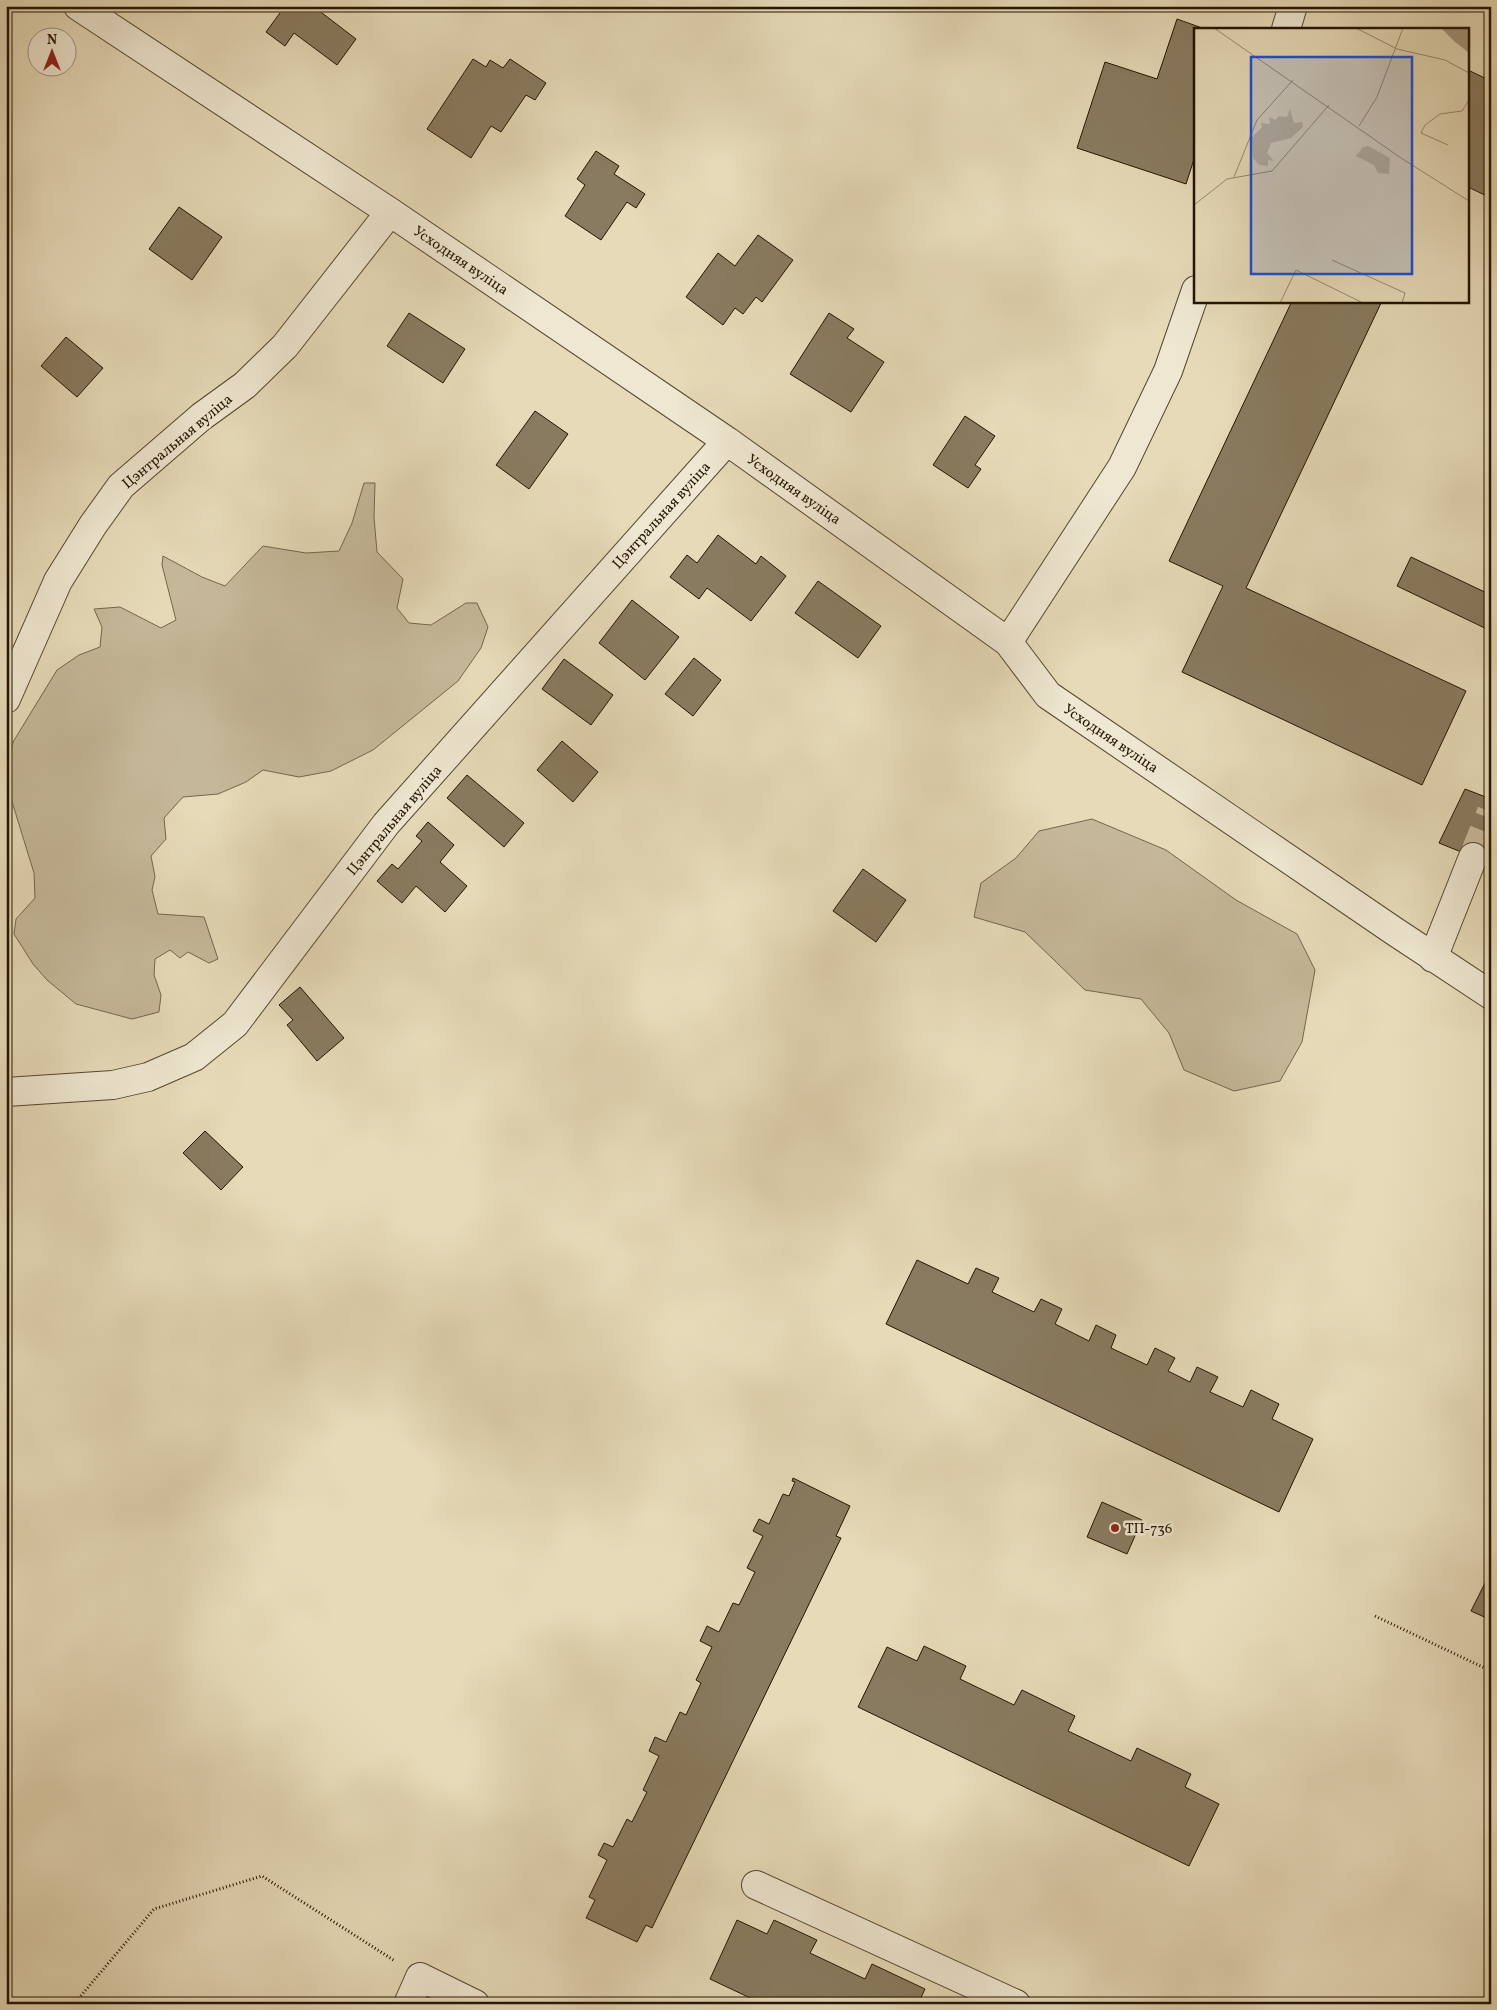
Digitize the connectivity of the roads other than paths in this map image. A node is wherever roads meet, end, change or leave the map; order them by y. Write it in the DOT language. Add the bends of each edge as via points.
graph roads {
  1 [pos="78,6"];
  2 [pos="1294,6"];
  3 [pos="1286,28"];
  4 [pos="390,212"];
  5 [pos="1194,296"];
  6 [pos="727,441"];
  7 [pos="1008,642"];
  8 [pos="6,699"];
  9 [pos="1473,857"];
  10 [pos="1433,958"];
  11 [pos="1491,995"];
  12 [pos="6,1092"];
  13 [pos="756,1885"];
  14 [pos="408,2004"];
  15 [pos="474,2004"];
  16 [pos="1016,2004"];
  1 -- 4 [label="street, Усходняя вуліца"];
  2 -- 3 [label="street"];
  4 -- 6 [label="street, Усходняя вуліца"];
  4 -- 8 [label="street, Цэнтральная вуліца" via="284,346 245,386 201,417 121,486 92,525 58,581"];
  5 -- 7 [label="street" via="1168,371 1122,467"];
  6 -- 7 [label="street, Усходняя вуліца"];
  6 -- 12 [label="street, Цэнтральная вуліца" via="386,824 235,1024 194,1057 148,1077 113,1085"];
  7 -- 10 [label="street, Усходняя вуліца" via="1048,695"];
  9 -- 10 [label="street"];
  10 -- 11 [label="street, Усходняя вуліца"];
  13 -- 16 [label="street"];
  14 -- 15 [label="street" via="420,1977"];
}
